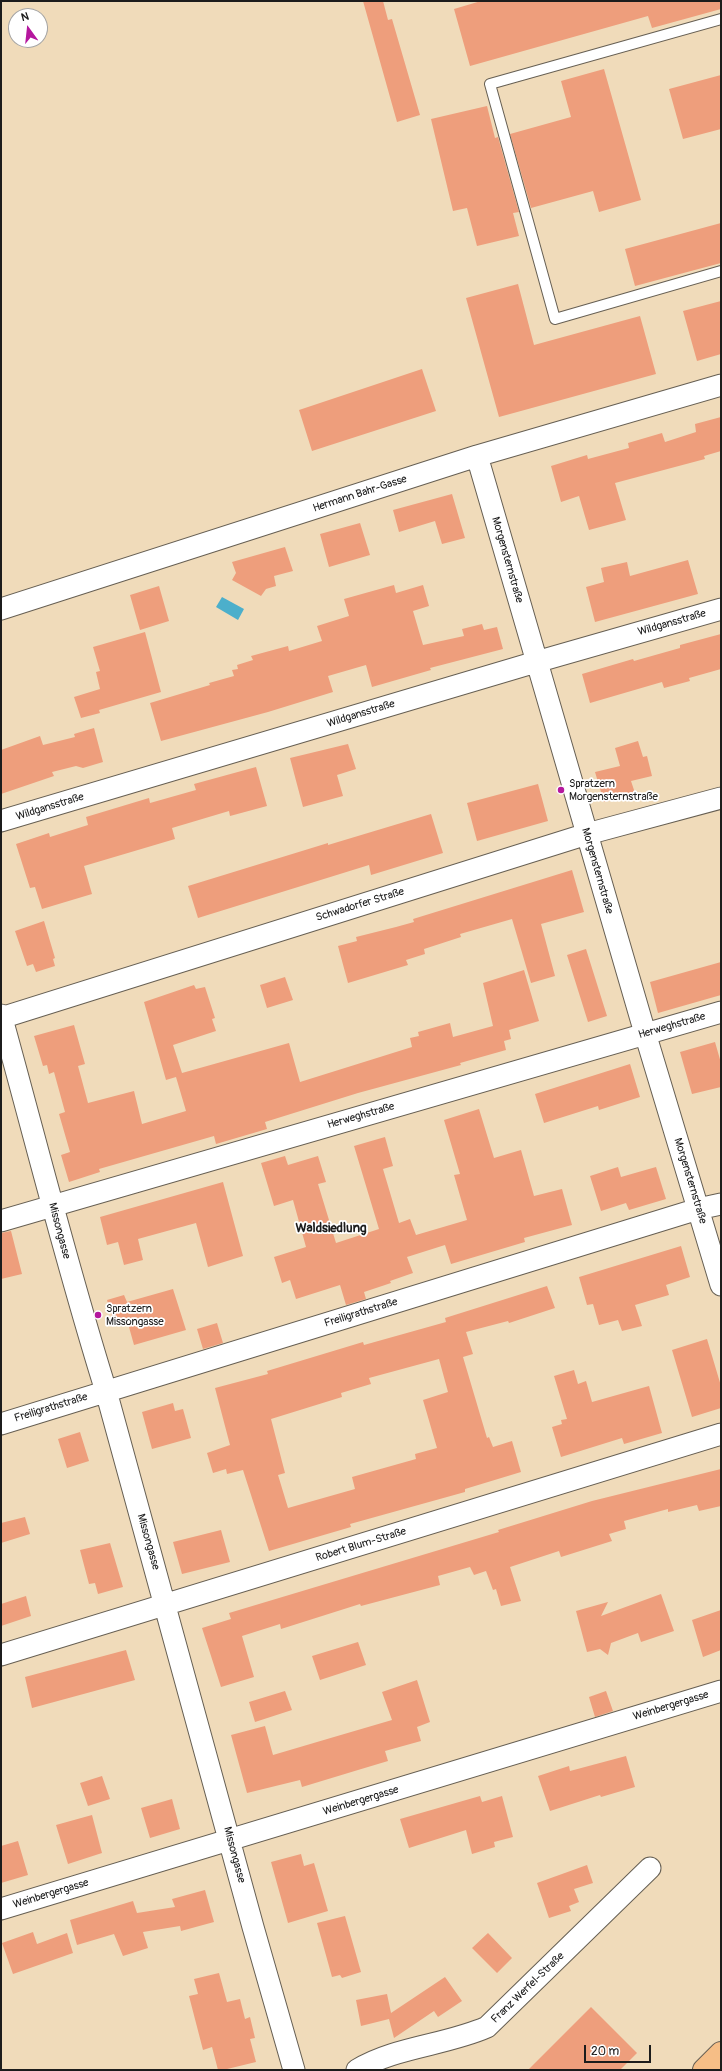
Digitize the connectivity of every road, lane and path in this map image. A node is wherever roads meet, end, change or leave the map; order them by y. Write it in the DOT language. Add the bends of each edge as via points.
graph roads {
  1 [pos="721,19"];
  2 [pos="721,271"];
  3 [pos="721,385"];
  4 [pos="478,456"];
  5 [pos="1,609"];
  6 [pos="721,610"];
  7 [pos="536,662"];
  8 [pos="721,798"];
  9 [pos="1,821"];
  10 [pos="587,834"];
  11 [pos="721,1012"];
  12 [pos="1,1017"];
  13 [pos="645,1033"];
  14 [pos="721,1204"];
  15 [pos="52,1207"];
  16 [pos="698,1209"];
  17 [pos="1,1221"];
  18 [pos="721,1285"];
  19 [pos="106,1392"];
  20 [pos="1,1424"];
  21 [pos="721,1434"];
  22 [pos="166,1606"];
  23 [pos="1,1655"];
  24 [pos="721,1691"];
  25 [pos="230,1841"];
  26 [pos="650,1868"];
  27 [pos="1,1909"];
  28 [pos="721,2053"];
  29 [pos="294,2070"];
  30 [pos="357,2070"];
  31 [pos="704,2070"];
  1 -- 2 [label="lane" via="490,84 555,319"];
  3 -- 4 [label="street, Hermann Bahr-Gasse"];
  4 -- 5 [label="street, Hermann Bahr-Gasse"];
  4 -- 7 [label="street, Morgensternstraße"];
  6 -- 7 [label="street, Wildgansstraße"];
  7 -- 9 [label="street, Wildgansstraße"];
  7 -- 10 [label="street, Morgensternstraße"];
  8 -- 10 [label="street, Schwadorfer Straße"];
  10 -- 12 [label="street, Schwadorfer Straße"];
  10 -- 13 [label="street, Morgensternstraße"];
  11 -- 13 [label="street, Herweghstraße"];
  12 -- 15 [label="street, Missongasse"];
  13 -- 15 [label="street, Herweghstraße"];
  13 -- 16 [label="street, Morgensternstraße"];
  14 -- 16 [label="street, Freiligrathstraße"];
  15 -- 17 [label="street, Herweghstraße"];
  15 -- 19 [label="street, Missongasse"];
  16 -- 18 [label="street, Morgensternstraße"];
  16 -- 19 [label="street, Freiligrathstraße"];
  19 -- 20 [label="street, Freiligrathstraße"];
  19 -- 22 [label="street, Missongasse"];
  21 -- 22 [label="street, Robert Blum-Straße"];
  22 -- 23 [label="street, Robert Blum-Straße"];
  22 -- 25 [label="street, Missongasse"];
  24 -- 25 [label="street, Weinbergergasse"];
  25 -- 27 [label="street, Weinbergergasse"];
  25 -- 29 [label="street, Missongasse"];
  26 -- 30 [label="street, Franz Werfel-Straße" via="487,2027 472,2034 383,2058"];
  28 -- 31 [label="main road"];
}
